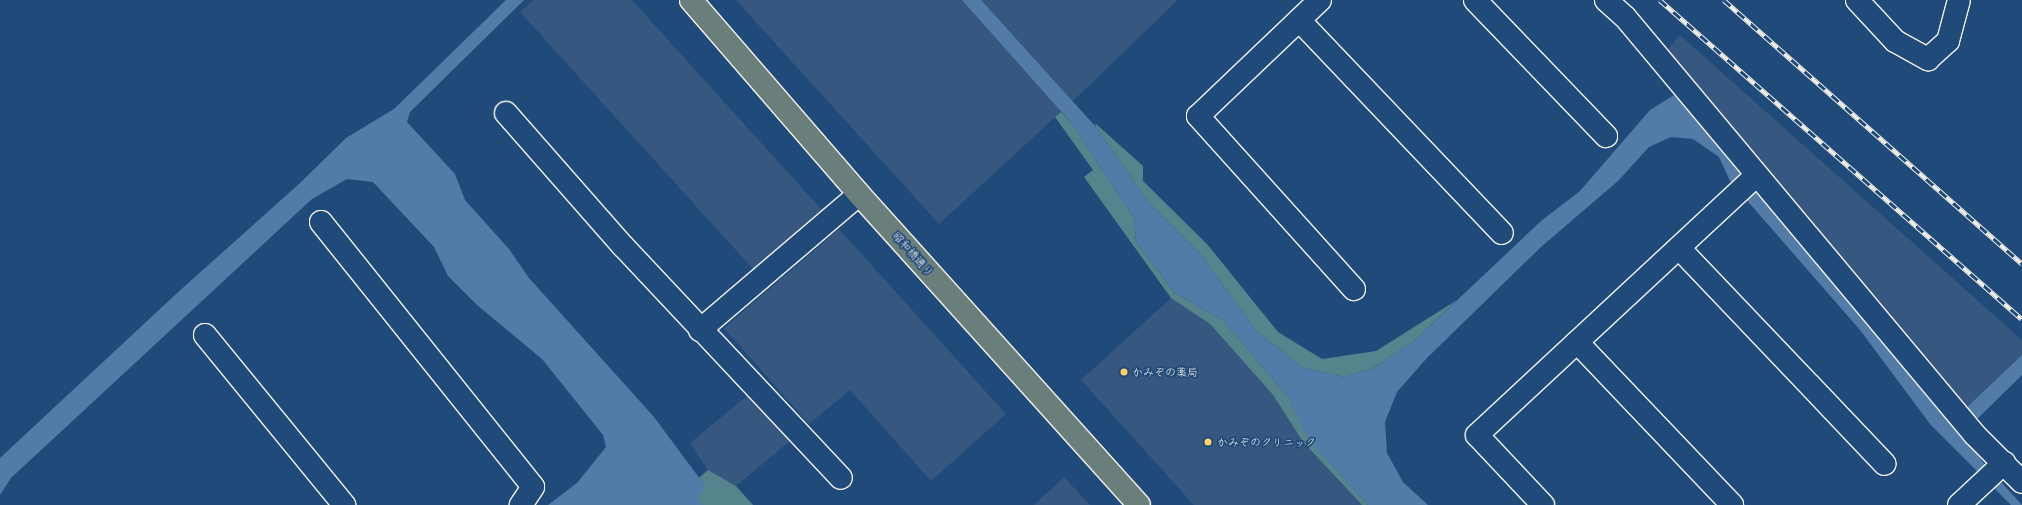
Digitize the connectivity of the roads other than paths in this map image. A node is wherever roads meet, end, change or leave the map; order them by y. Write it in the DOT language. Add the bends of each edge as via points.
graph roads {
  1 [pos="691,0"];
  2 [pos="1320,0"];
  3 [pos="1475,0"];
  4 [pos="1606,0"];
  5 [pos="1857,0"];
  6 [pos="1959,0"];
  7 [pos="1298,20"];
  8 [pos="506,113"];
  9 [pos="1606,136"];
  10 [pos="1757,175"];
  11 [pos="859,194"];
  12 [pos="322,222"];
  13 [pos="1502,233"];
  14 [pos="1679,248"];
  15 [pos="1354,289"];
  16 [pos="700,330"];
  17 [pos="205,335"];
  18 [pos="1577,342"];
  19 [pos="2004,463"];
  20 [pos="1885,464"];
  21 [pos="841,478"];
  22 [pos="2022,482"];
  23 [pos="344,505"];
  24 [pos="521,505"];
  25 [pos="1139,505"];
  26 [pos="1543,505"];
  27 [pos="1732,505"];
  28 [pos="1959,505"];
  1 -- 11 [label="main road, 昭和橋通り"];
  2 -- 7 [label="street"];
  3 -- 9 [label="street"];
  4 -- 10 [label="street" via="1625,17"];
  5 -- 6 [label="street" via="1895,40 1928,60 1948,41"];
  7 -- 13 [label="street"];
  7 -- 15 [label="street" via="1198,116"];
  8 -- 16 [label="street"];
  10 -- 14 [label="street"];
  10 -- 19 [label="street" via="1975,435"];
  11 -- 16 [label="street"];
  11 -- 25 [label="main road, 昭和橋通り"];
  12 -- 24 [label="street" via="532,488"];
  14 -- 18 [label="street"];
  14 -- 20 [label="street"];
  16 -- 21 [label="street"];
  17 -- 23 [label="street"];
  18 -- 26 [label="street" via="1477,435"];
  18 -- 27 [label="street"];
  19 -- 22 [label="street"];
  19 -- 28 [label="street"];
}
